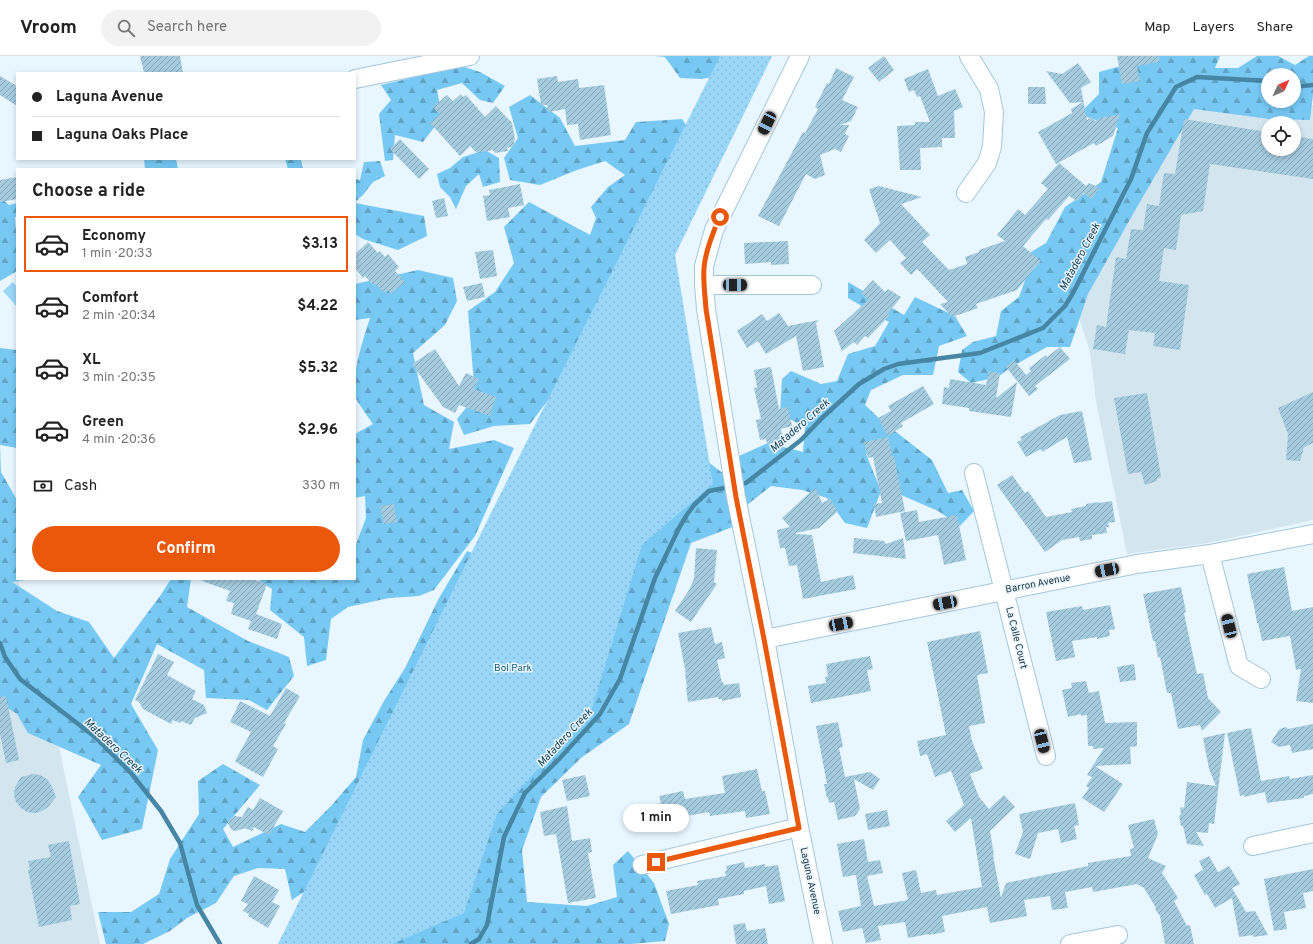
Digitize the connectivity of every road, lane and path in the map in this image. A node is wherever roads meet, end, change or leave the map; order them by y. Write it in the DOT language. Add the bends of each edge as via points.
graph roads {
  1 [pos="470,56"];
  2 [pos="800,56"];
  3 [pos="969,56"];
  4 [pos="356,79"];
  5 [pos="966,193"];
  6 [pos="704,285"];
  7 [pos="812,285"];
  8 [pos="974,473"];
  9 [pos="1313,534"];
  10 [pos="1210,554"];
  11 [pos="1004,591"];
  12 [pos="764,639"];
  13 [pos="1261,679"];
  14 [pos="1046,756"];
  15 [pos="799,828"];
  16 [pos="1313,832"];
  17 [pos="1253,846"];
  18 [pos="642,865"];
  19 [pos="1118,935"];
  20 [pos="823,944"];
  21 [pos="1070,944"];
  1 -- 4 [label="street"];
  2 -- 6 [label="street, Laguna Avenue" via="714,230 704,266"];
  3 -- 5 [label="street" via="989,90 994,112 992,147 988,163"];
  6 -- 7 [label="street"];
  6 -- 12 [label="street, Laguna Avenue" via="732,474"];
  8 -- 11 [label="street, La Calle Court"];
  9 -- 10 [label="street, Barron Avenue"];
  10 -- 11 [label="street, Barron Avenue" via="1137,564"];
  10 -- 13 [label="street" via="1239,666"];
  11 -- 12 [label="street, Barron Avenue"];
  11 -- 14 [label="street, La Calle Court"];
  12 -- 15 [label="street, Laguna Avenue"];
  15 -- 18 [label="street"];
  15 -- 20 [label="street, Laguna Avenue"];
  16 -- 17 [label="street"];
  19 -- 21 [label="street"];
}
